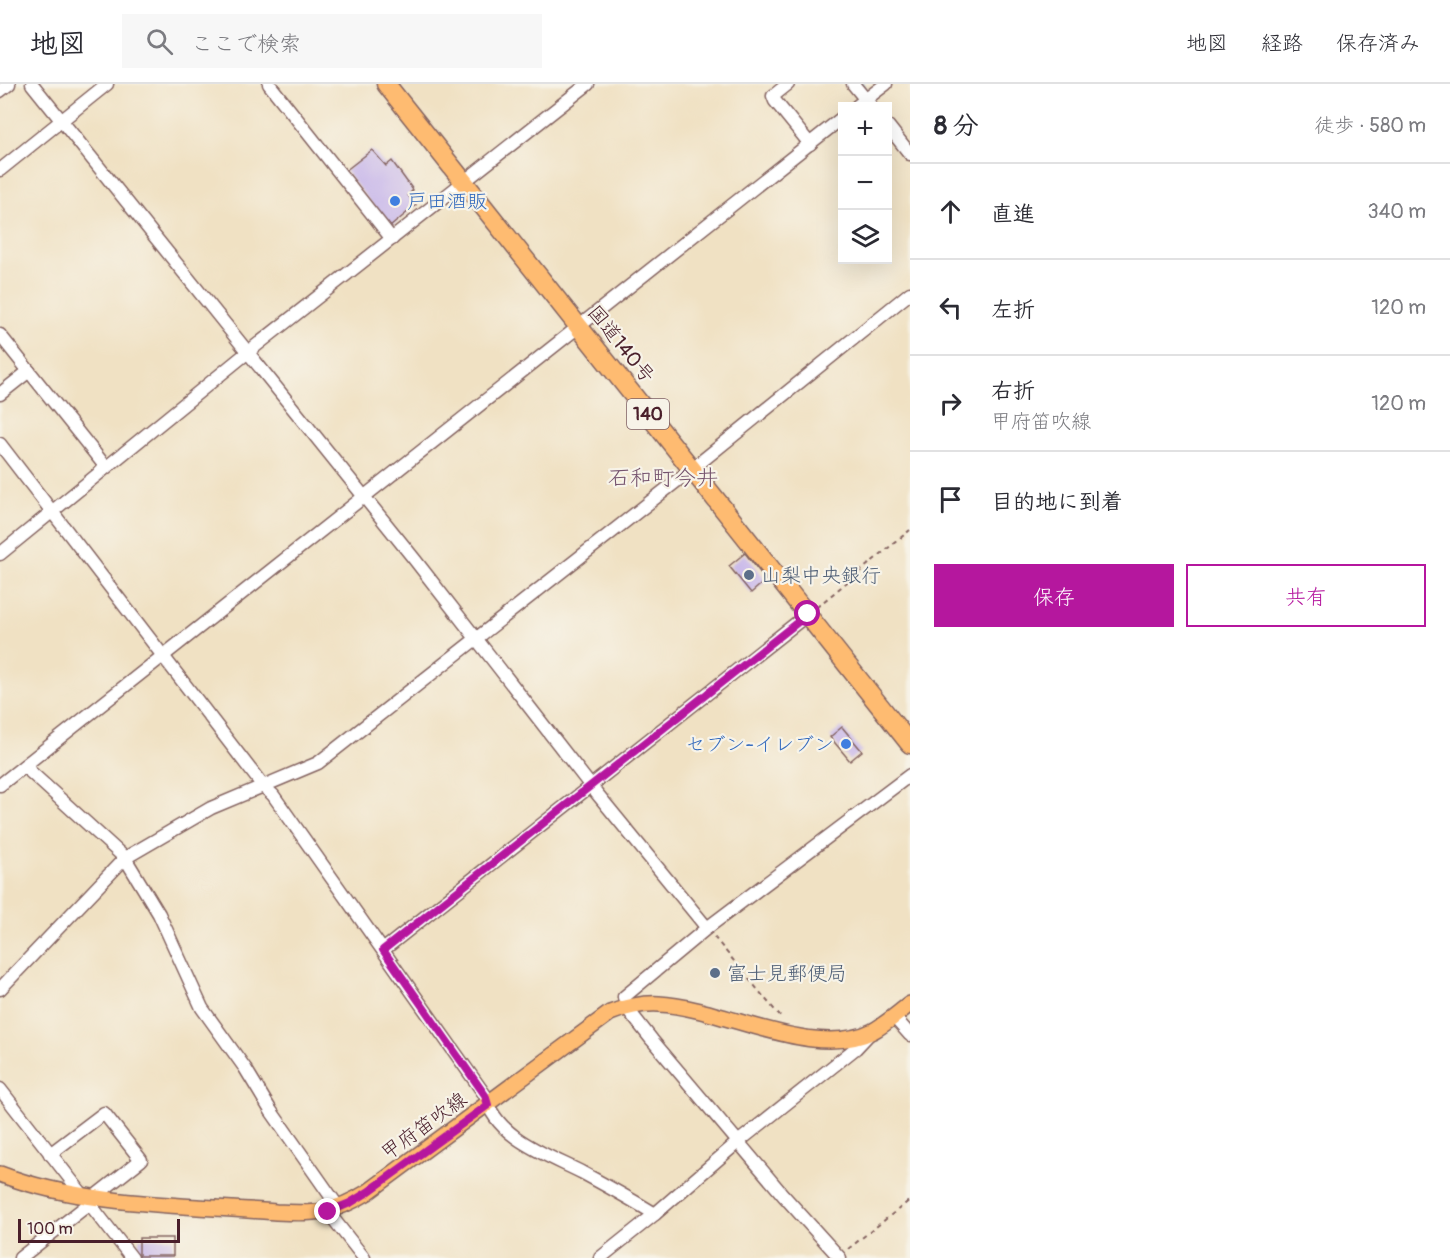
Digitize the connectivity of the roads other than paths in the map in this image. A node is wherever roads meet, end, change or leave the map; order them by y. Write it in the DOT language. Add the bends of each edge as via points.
graph roads {
  1 [pos="9,84"];
  2 [pos="32,84"];
  3 [pos="107,84"];
  4 [pos="269,84"];
  5 [pos="386,84"];
  6 [pos="588,84"];
  7 [pos="788,84"];
  8 [pos="853,84"];
  9 [pos="886,84"];
  10 [pos="0,91"];
  11 [pos="864,102"];
  12 [pos="867,102"];
  13 [pos="62,121"];
  14 [pos="838,122"];
  15 [pos="892,131"];
  16 [pos="810,144"];
  17 [pos="910,154"];
  18 [pos="0,170"];
  19 [pos="464,182"];
  20 [pos="392,239"];
  21 [pos="910,293"];
  22 [pos="578,326"];
  23 [pos="0,335"];
  24 [pos="248,352"];
  25 [pos="29,371"];
  26 [pos="0,394"];
  27 [pos="0,444"];
  28 [pos="105,466"];
  29 [pos="692,469"];
  30 [pos="363,497"];
  31 [pos="52,511"];
  32 [pos="0,554"];
  33 [pos="808,614"];
  34 [pos="476,639"];
  35 [pos="162,656"];
  36 [pos="910,744"];
  37 [pos="24,766"];
  38 [pos="910,776"];
  39 [pos="0,784"];
  40 [pos="590,785"];
  41 [pos="263,786"];
  42 [pos="125,858"];
  43 [pos="707,928"];
  44 [pos="383,950"];
  45 [pos="0,989"];
  46 [pos="910,1004"];
  47 [pos="626,1007"];
  48 [pos="894,1017"];
  49 [pos="872,1031"];
  50 [pos="910,1035"];
  51 [pos="0,1089"];
  52 [pos="488,1105"];
  53 [pos="738,1142"];
  54 [pos="51,1154"];
  55 [pos="0,1174"];
  56 [pos="89,1199"];
  57 [pos="334,1210"];
  58 [pos="655,1214"];
  59 [pos="839,1257"];
  60 [pos="20,1258"];
  61 [pos="132,1258"];
  62 [pos="364,1258"];
  63 [pos="600,1258"];
  1 -- 10 [label="street"];
  2 -- 13 [label="street"];
  3 -- 13 [label="street"];
  4 -- 20 [label="street"];
  5 -- 19 [label="highway, 国道140号 / 140"];
  6 -- 19 [label="street"];
  7 -- 16 [label="street" via="773,96"];
  8 -- 11 [label="street"];
  9 -- 12 [label="street"];
  13 -- 18 [label="street"];
  13 -- 24 [label="street"];
  14 -- 16 [label="street"];
  15 -- 17 [label="street"];
  16 -- 22 [label="street"];
  19 -- 20 [label="street"];
  19 -- 22 [label="highway, 国道140号 / 140"];
  20 -- 24 [label="street"];
  21 -- 29 [label="street"];
  22 -- 29 [label="highway, 国道140号 / 140"];
  22 -- 30 [label="street"];
  23 -- 25 [label="street"];
  24 -- 28 [label="street"];
  24 -- 30 [label="street"];
  25 -- 26 [label="street"];
  25 -- 28 [label="street"];
  27 -- 31 [label="street"];
  28 -- 31 [label="street"];
  29 -- 33 [label="highway, 国道140号 / 140"];
  29 -- 34 [label="street"];
  30 -- 34 [label="street"];
  30 -- 35 [label="street"];
  31 -- 32 [label="street"];
  31 -- 35 [label="street"];
  33 -- 36 [label="highway, 国道140号 / 140"];
  33 -- 40 [label="street"];
  34 -- 40 [label="street"];
  34 -- 41 [label="street" via="318,763"];
  35 -- 37 [label="street"];
  35 -- 41 [label="street"];
  37 -- 39 [label="street"];
  37 -- 42 [label="street"];
  38 -- 43 [label="street"];
  40 -- 43 [label="street"];
  40 -- 44 [label="street"];
  41 -- 42 [label="street" via="211,808"];
  41 -- 44 [label="street"];
  42 -- 45 [label="street"];
  42 -- 57 [label="street" via="159,914 202,1008 245,1068"];
  43 -- 47 [label="street" via="624,997"];
  44 -- 52 [label="street" via="485,1095"];
  46 -- 48 [label="main road, 甲府笛吹線"];
  47 -- 49 [label="main road, 甲府笛吹線" via="687,1007 822,1041"];
  47 -- 52 [label="main road, 甲府笛吹線" via="610,1013"];
  47 -- 53 [label="street"];
  48 -- 49 [label="main road, 甲府笛吹線"];
  48 -- 50 [label="street"];
  49 -- 53 [label="street"];
  51 -- 54 [label="street"];
  52 -- 57 [label="main road, 甲府笛吹線" via="368,1192"];
  52 -- 58 [label="street" via="496,1118 533,1148"];
  53 -- 58 [label="street"];
  53 -- 59 [label="street"];
  54 -- 56 [label="street"];
  54 -- 56 [label="street" via="104,1113 141,1160"];
  55 -- 56 [label="main road, 甲府笛吹線"];
  56 -- 57 [label="main road, 甲府笛吹線" via="308,1214"];
  56 -- 60 [label="street"];
  56 -- 61 [label="street"];
  57 -- 62 [label="street"];
  58 -- 63 [label="street"];
}
